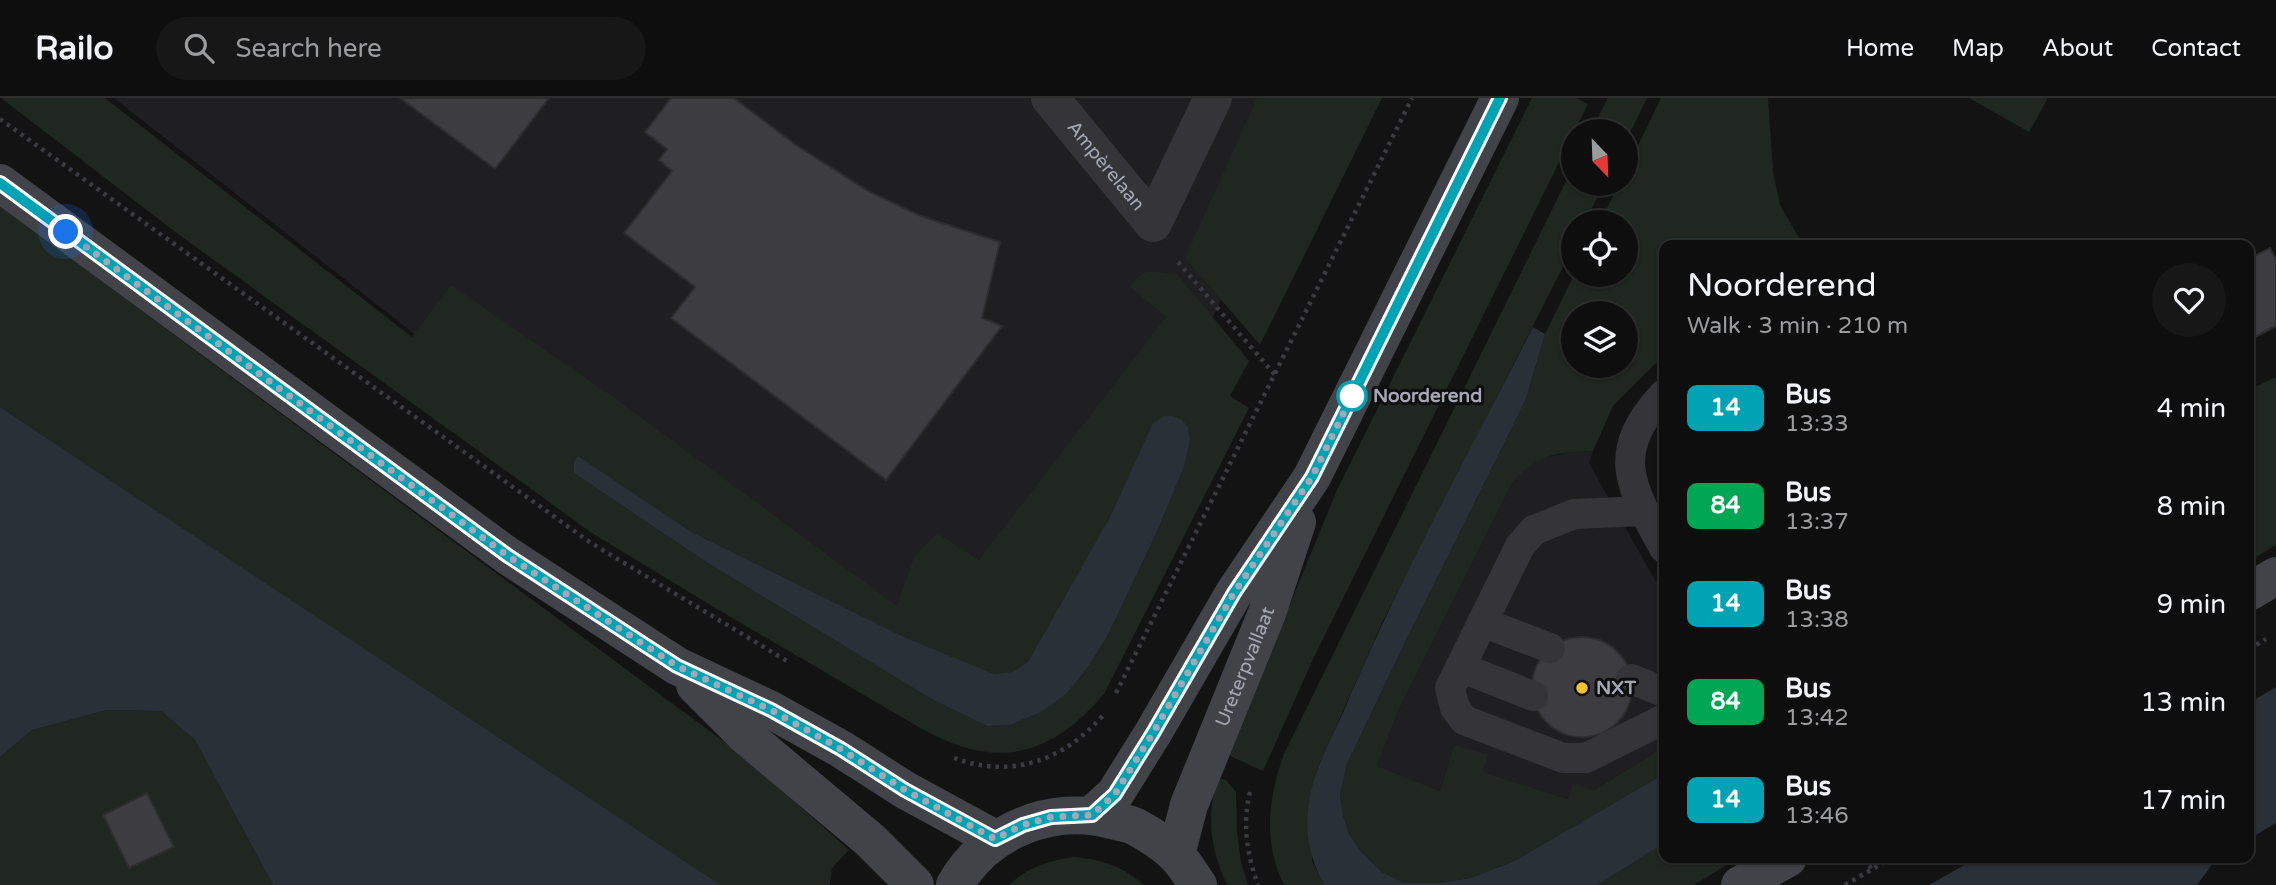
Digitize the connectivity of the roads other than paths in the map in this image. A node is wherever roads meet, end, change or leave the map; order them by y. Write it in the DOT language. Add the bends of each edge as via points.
graph roads {
  1 [pos="1051,98"];
  2 [pos="1213,98"];
  3 [pos="1500,98"];
  4 [pos="0,183"];
  5 [pos="1659,399"];
  6 [pos="1312,477"];
  7 [pos="1644,511"];
  8 [pos="1659,539"];
  9 [pos="2276,576"];
  10 [pos="2254,589"];
  11 [pos="1482,622"];
  12 [pos="1550,649"];
  13 [pos="677,666"];
  14 [pos="1460,667"];
  15 [pos="1631,680"];
  16 [pos="1659,690"];
  17 [pos="1532,696"];
  18 [pos="1659,720"];
  19 [pos="1092,815"];
  20 [pos="995,839"];
  21 [pos="1176,855"];
  22 [pos="1779,863"];
  23 [pos="915,885"];
  24 [pos="955,885"];
  25 [pos="1198,885"];
  26 [pos="1740,885"];
  1 -- 2 [label="street, Ampèrelaan" via="1153,223"];
  3 -- 6 [label="street, Ureterpvallaat"];
  4 -- 13 [label="street" via="508,556"];
  5 -- 7 [label="lane" via="1650,409 1628,464"];
  6 -- 19 [label="street, Ureterpvallaat" via="1234,593 1115,794"];
  6 -- 21 [label="street, Ureterpvallaat" via="1267,613 1189,805"];
  7 -- 8 [label="lane"];
  7 -- 11 [label="lane" via="1574,514 1534,530 1520,547"];
  9 -- 10 [label="street"];
  11 -- 12 [label="lane"];
  11 -- 14 [label="lane"];
  13 -- 20 [label="street" via="771,710"];
  13 -- 23 [label="street" via="746,736 870,840"];
  14 -- 17 [label="lane"];
  14 -- 18 [label="lane" via="1450,688 1464,720 1563,758 1586,758 1624,731"];
  15 -- 16 [label="lane"];
  19 -- 20 [label="street" via="1051,817"];
  19 -- 21 [label="street" via="1135,827"];
  20 -- 24 [label="street"];
  21 -- 25 [label="street"];
  22 -- 26 [label="street"];
}
